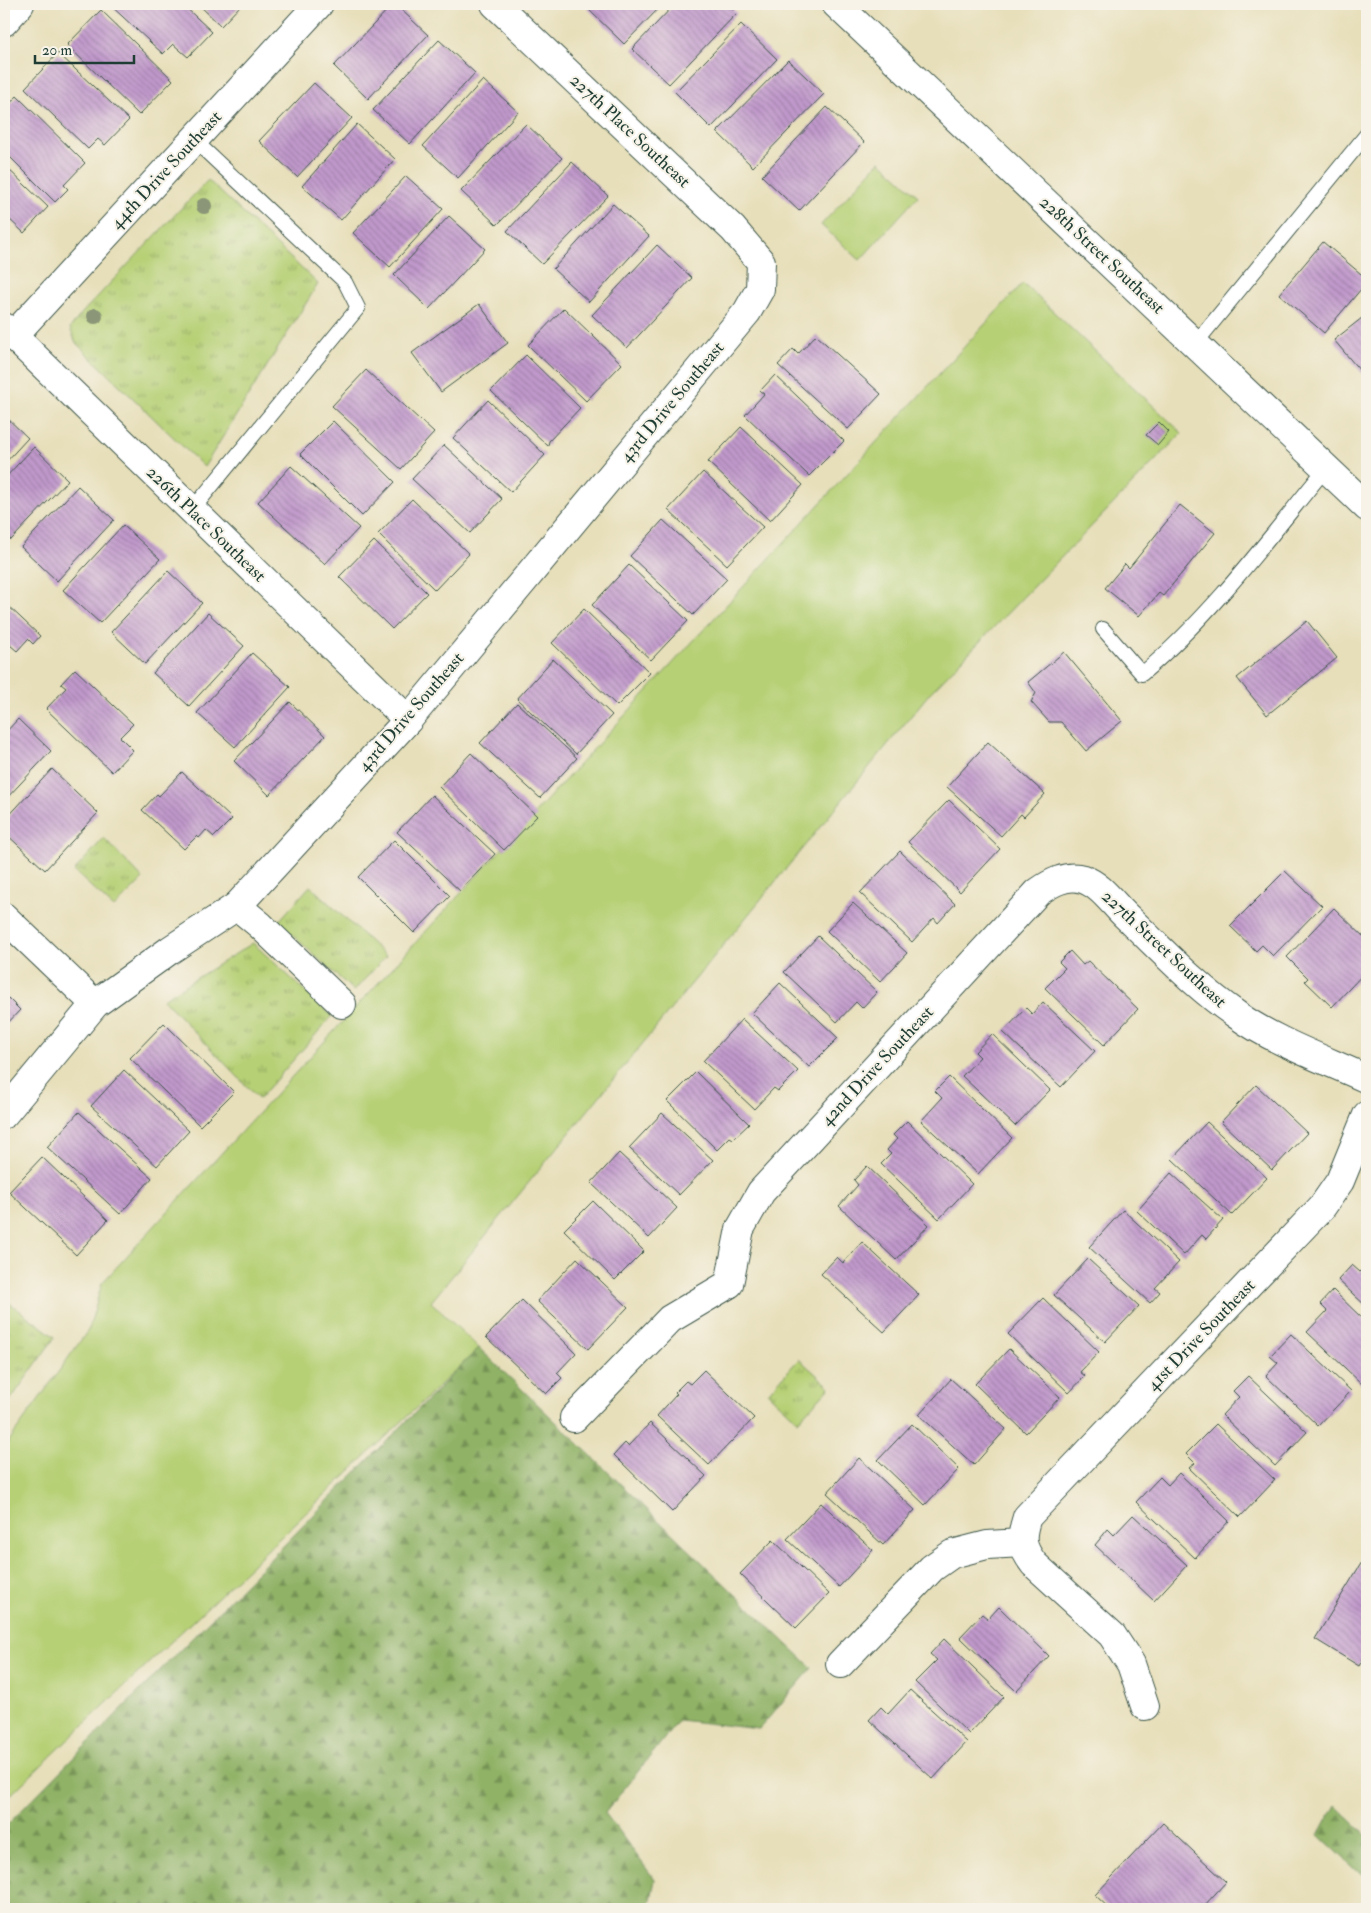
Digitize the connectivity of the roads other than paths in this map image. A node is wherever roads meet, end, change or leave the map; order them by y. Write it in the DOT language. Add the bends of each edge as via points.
graph roads {
  1 [pos="20,4"];
  2 [pos="319,4"];
  3 [pos="495,4"];
  4 [pos="836,4"];
  5 [pos="4,22"];
  6 [pos="1367,134"];
  7 [pos="194,140"];
  8 [pos="761,262"];
  9 [pos="8,332"];
  10 [pos="1195,344"];
  11 [pos="1326,468"];
  12 [pos="1367,507"];
  13 [pos="192,510"];
  14 [pos="1103,629"];
  15 [pos="408,720"];
  16 [pos="1067,878"];
  17 [pos="237,906"];
  18 [pos="4,917"];
  19 [pos="95,1004"];
  20 [pos="342,1004"];
  21 [pos="1367,1079"];
  22 [pos="4,1114"];
  23 [pos="1367,1115"];
  24 [pos="574,1418"];
  25 [pos="1022,1543"];
  26 [pos="840,1664"];
  27 [pos="1145,1706"];
  1 -- 5 [label="street"];
  2 -- 7 [label="street, 44th Drive Southeast"];
  3 -- 8 [label="street, 227th Place Southeast" via="733,229"];
  4 -- 10 [label="street, 228th Street Southeast"];
  6 -- 10 [label="lane"];
  7 -- 9 [label="street, 44th Drive Southeast"];
  7 -- 13 [label="lane" via="345,282 358,308"];
  8 -- 15 [label="street, 43rd Drive Southeast" via="760,289 747,312"];
  9 -- 13 [label="street, 226th Place Southeast"];
  10 -- 11 [label="street, 228th Street Southeast"];
  11 -- 12 [label="street, 228th Street Southeast"];
  11 -- 14 [label="lane" via="1198,620 1142,674"];
  13 -- 15 [label="street, 226th Place Southeast"];
  15 -- 17 [label="street, 43rd Drive Southeast"];
  16 -- 21 [label="street, 227th Street Southeast" via="1082,878 1095,885 1197,984 1238,1016"];
  16 -- 24 [label="street, 42nd Drive Southeast" via="1051,882 1038,892 761,1192 740,1229 729,1284 670,1319"];
  17 -- 19 [label="street, 43rd Drive Southeast"];
  17 -- 20 [label="street"];
  18 -- 19 [label="street"];
  19 -- 22 [label="street, 43rd Drive Southeast"];
  23 -- 25 [label="street, 41st Drive Southeast" via="1340,1180 1322,1207 1027,1517"];
  25 -- 26 [label="street" via="987,1545 952,1554 932,1568"];
  25 -- 27 [label="street" via="1034,1564 1112,1635 1131,1664"];
}
